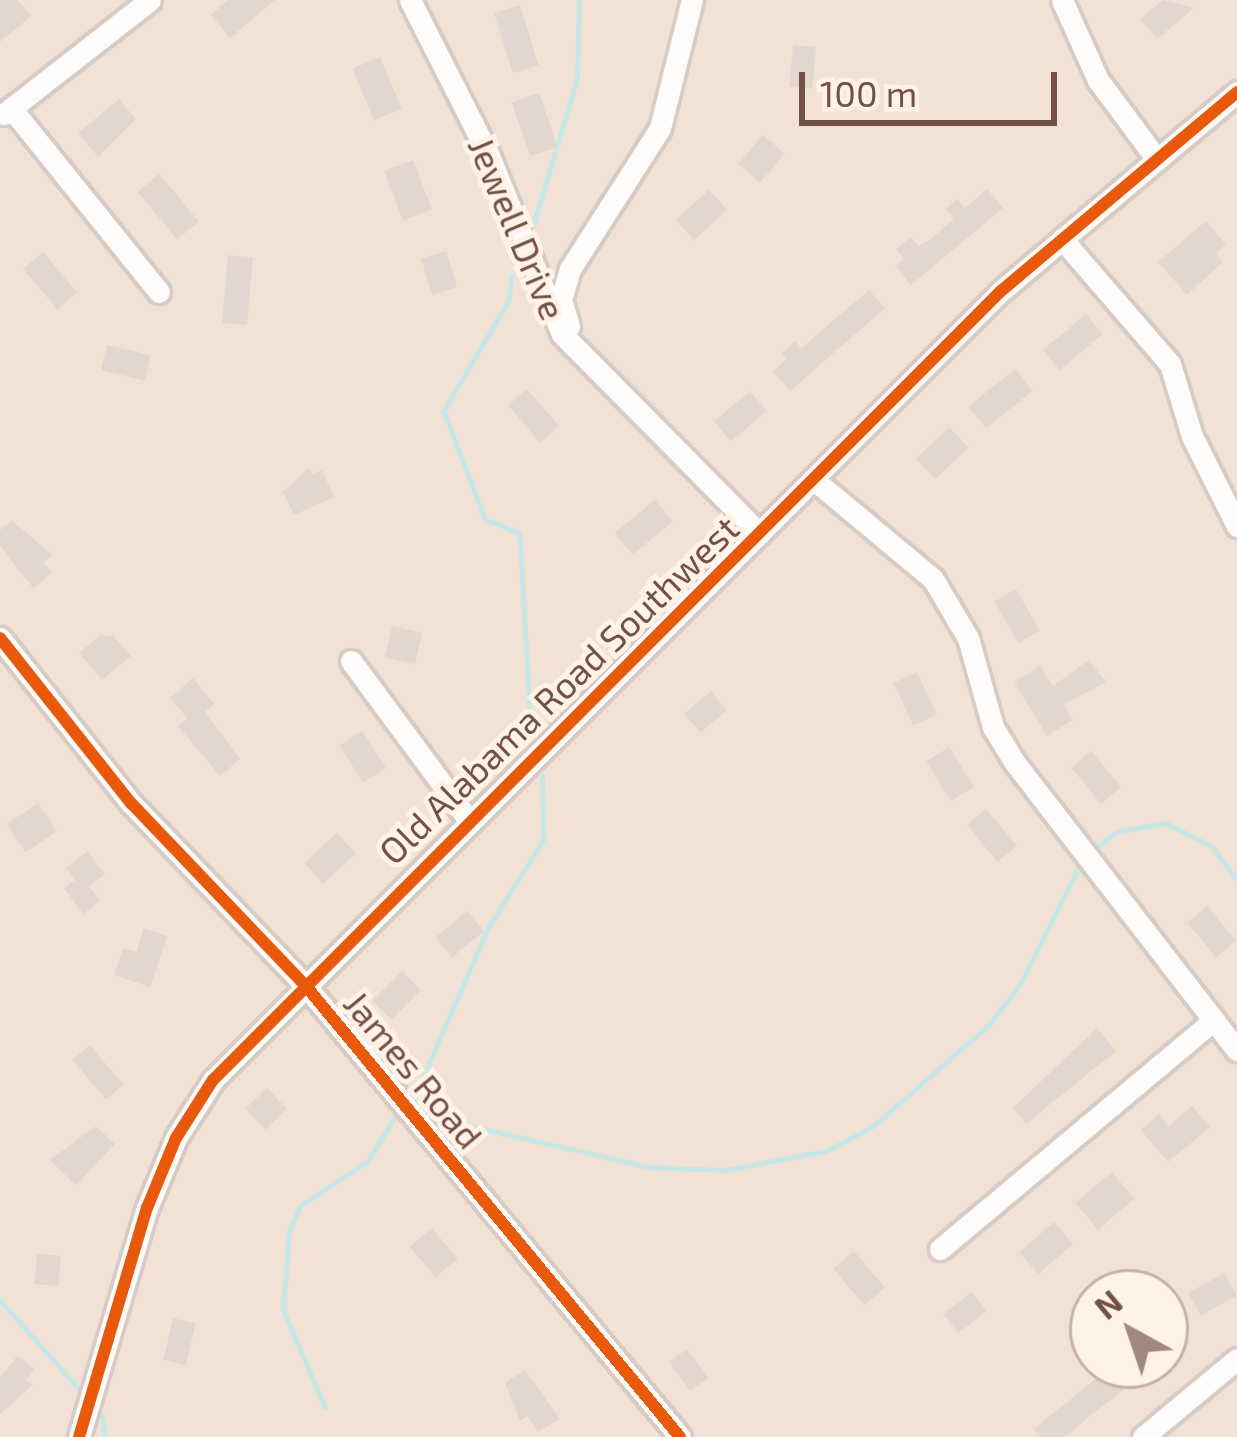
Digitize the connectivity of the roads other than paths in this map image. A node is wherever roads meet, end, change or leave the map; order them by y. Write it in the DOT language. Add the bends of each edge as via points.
graph roads {
  1 [pos="150,0"];
  2 [pos="410,0"];
  3 [pos="692,0"];
  4 [pos="1061,0"];
  5 [pos="1237,92"];
  6 [pos="6,112"];
  7 [pos="1156,158"];
  8 [pos="1062,239"];
  9 [pos="159,292"];
  10 [pos="574,344"];
  11 [pos="813,479"];
  12 [pos="1237,526"];
  13 [pos="760,534"];
  14 [pos="0,638"];
  15 [pos="351,661"];
  16 [pos="468,819"];
  17 [pos="305,985"];
  18 [pos="1214,1020"];
  19 [pos="1237,1050"];
  20 [pos="940,1249"];
  21 [pos="1237,1359"];
  22 [pos="79,1437"];
  23 [pos="680,1437"];
  24 [pos="1143,1437"];
  1 -- 6 [label="street"];
  2 -- 10 [label="street, Jewell Drive" via="489,156 542,297"];
  3 -- 10 [label="street" via="660,128 570,269 561,301"];
  4 -- 7 [label="street" via="1098,80"];
  5 -- 7 [label="street, Old Alabama Road Southwest"];
  6 -- 9 [label="street"];
  7 -- 8 [label="street, Old Alabama Road Southwest"];
  8 -- 11 [label="street, Old Alabama Road Southwest"];
  8 -- 12 [label="street" via="1170,364 1192,436"];
  10 -- 13 [label="street, Jewell Drive"];
  11 -- 13 [label="street, Old Alabama Road Southwest"];
  11 -- 18 [label="street" via="933,579 968,638 993,727 1015,763"];
  13 -- 16 [label="street, Old Alabama Road Southwest"];
  14 -- 17 [label="street, James Road" via="131,803"];
  15 -- 16 [label="street"];
  16 -- 17 [label="street, Old Alabama Road Southwest"];
  17 -- 22 [label="street, Old Alabama Road Southwest" via="213,1080 176,1138"];
  17 -- 23 [label="street, James Road"];
  18 -- 19 [label="street"];
  18 -- 20 [label="street"];
  21 -- 24 [label="street"];
}
